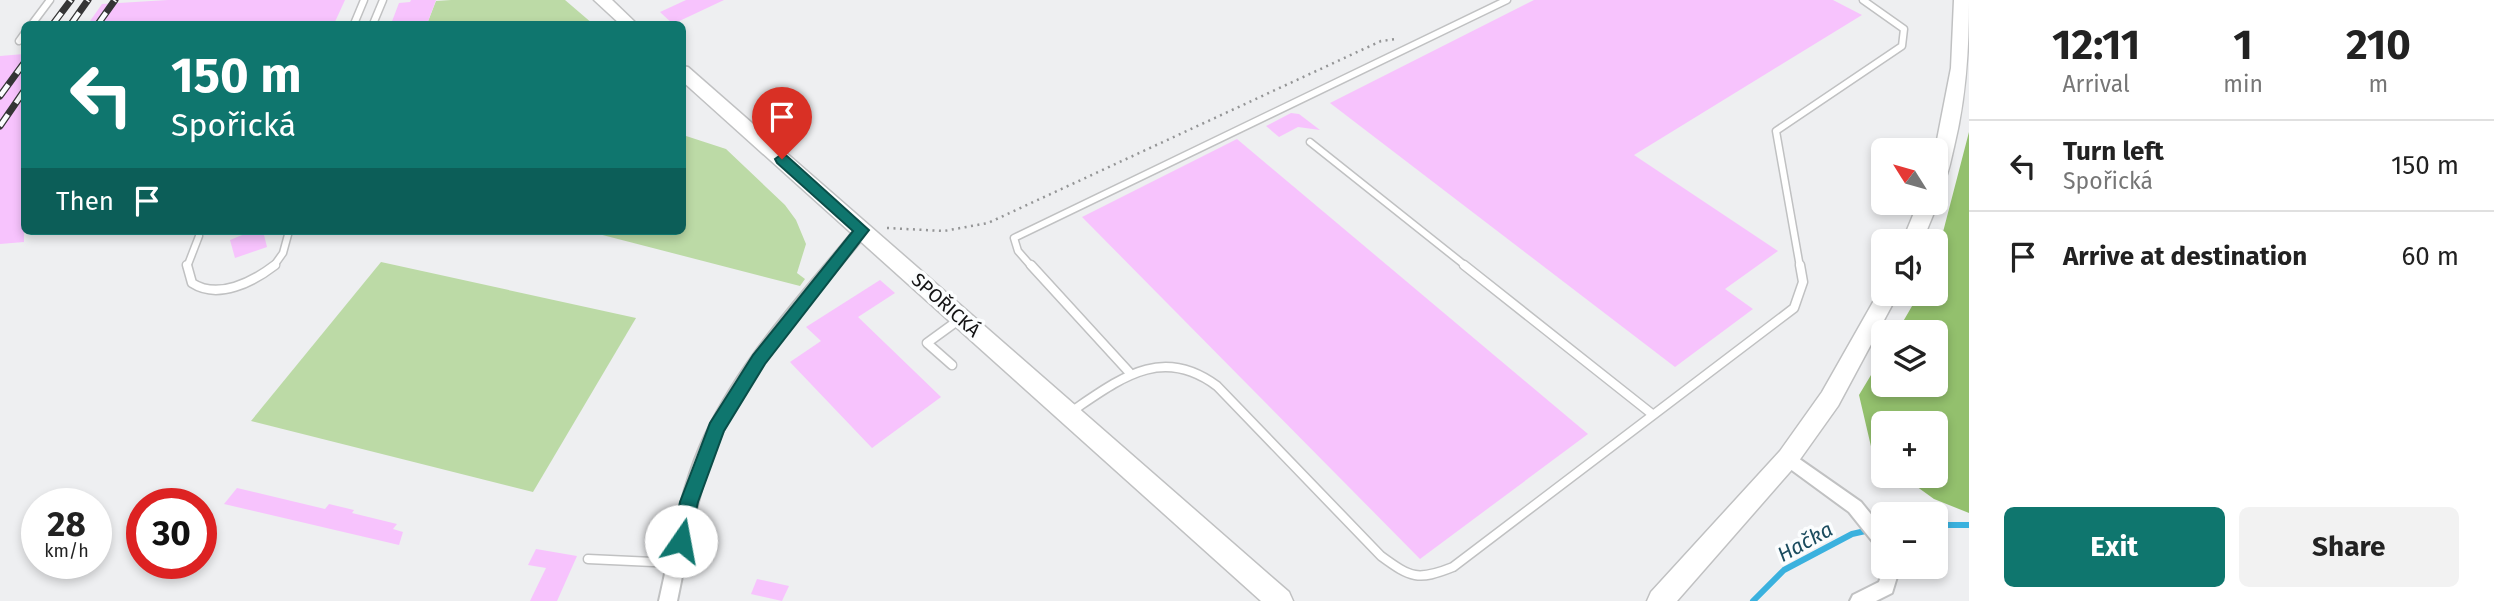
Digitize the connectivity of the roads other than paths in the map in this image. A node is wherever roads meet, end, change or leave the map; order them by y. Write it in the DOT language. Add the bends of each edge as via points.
graph roads {
  1 [pos="50,0"];
  2 [pos="364,0"];
  3 [pos="383,0"];
  4 [pos="602,0"];
  5 [pos="1507,0"];
  6 [pos="1863,0"];
  7 [pos="1962,0"];
  8 [pos="34,21"];
  9 [pos="355,21"];
  10 [pos="374,21"];
  11 [pos="626,21"];
  12 [pos="21,38"];
  13 [pos="19,41"];
  14 [pos="686,75"];
  15 [pos="1947,138"];
  16 [pos="1310,142"];
  17 [pos="862,230"];
  18 [pos="288,235"];
  19 [pos="199,236"];
  20 [pos="1881,306"];
  21 [pos="961,319"];
  22 [pos="952,365"];
  23 [pos="1129,372"];
  24 [pos="1069,414"];
  25 [pos="1652,414"];
  26 [pos="1788,458"];
  27 [pos="1871,527"];
  28 [pos="588,559"];
  29 [pos="677,563"];
  30 [pos="1888,579"];
  31 [pos="668,601"];
  32 [pos="1280,601"];
  33 [pos="1660,601"];
  34 [pos="1858,601"];
  1 -- 8 [label="lane"];
  2 -- 9 [label="lane"];
  3 -- 10 [label="lane"];
  4 -- 11 [label="street"];
  5 -- 23 [label="lane" via="1014,238 1018,251"];
  6 -- 25 [label="lane" via="1904,29 1902,46 1776,131 1802,282 1794,308"];
  7 -- 15 [label="street" via="1959,82"];
  12 -- 13 [label="lane"];
  14 -- 17 [label="street, SPOŘICKÁ"];
  16 -- 25 [label="lane"];
  17 -- 21 [label="street, SPOŘICKÁ"];
  17 -- 29 [label="street" via="759,359 717,428 689,502"];
  18 -- 19 [label="lane" via="287,249 276,264 258,279 222,290 194,284 187,274"];
  20 -- 26 [label="street" via="1830,398"];
  21 -- 22 [label="lane" via="927,344"];
  21 -- 24 [label="street, SPOŘICKÁ"];
  23 -- 24 [label="lane"];
  23 -- 25 [label="lane" via="1166,366 1196,371 1217,386 1381,556 1407,575 1429,577 1453,567"];
  24 -- 32 [label="street, SPOŘICKÁ"];
  26 -- 27 [label="street" via="1855,507"];
  26 -- 33 [label="street"];
  28 -- 29 [label="lane"];
  29 -- 31 [label="street"];
  30 -- 34 [label="street" via="1886,587"];
}
